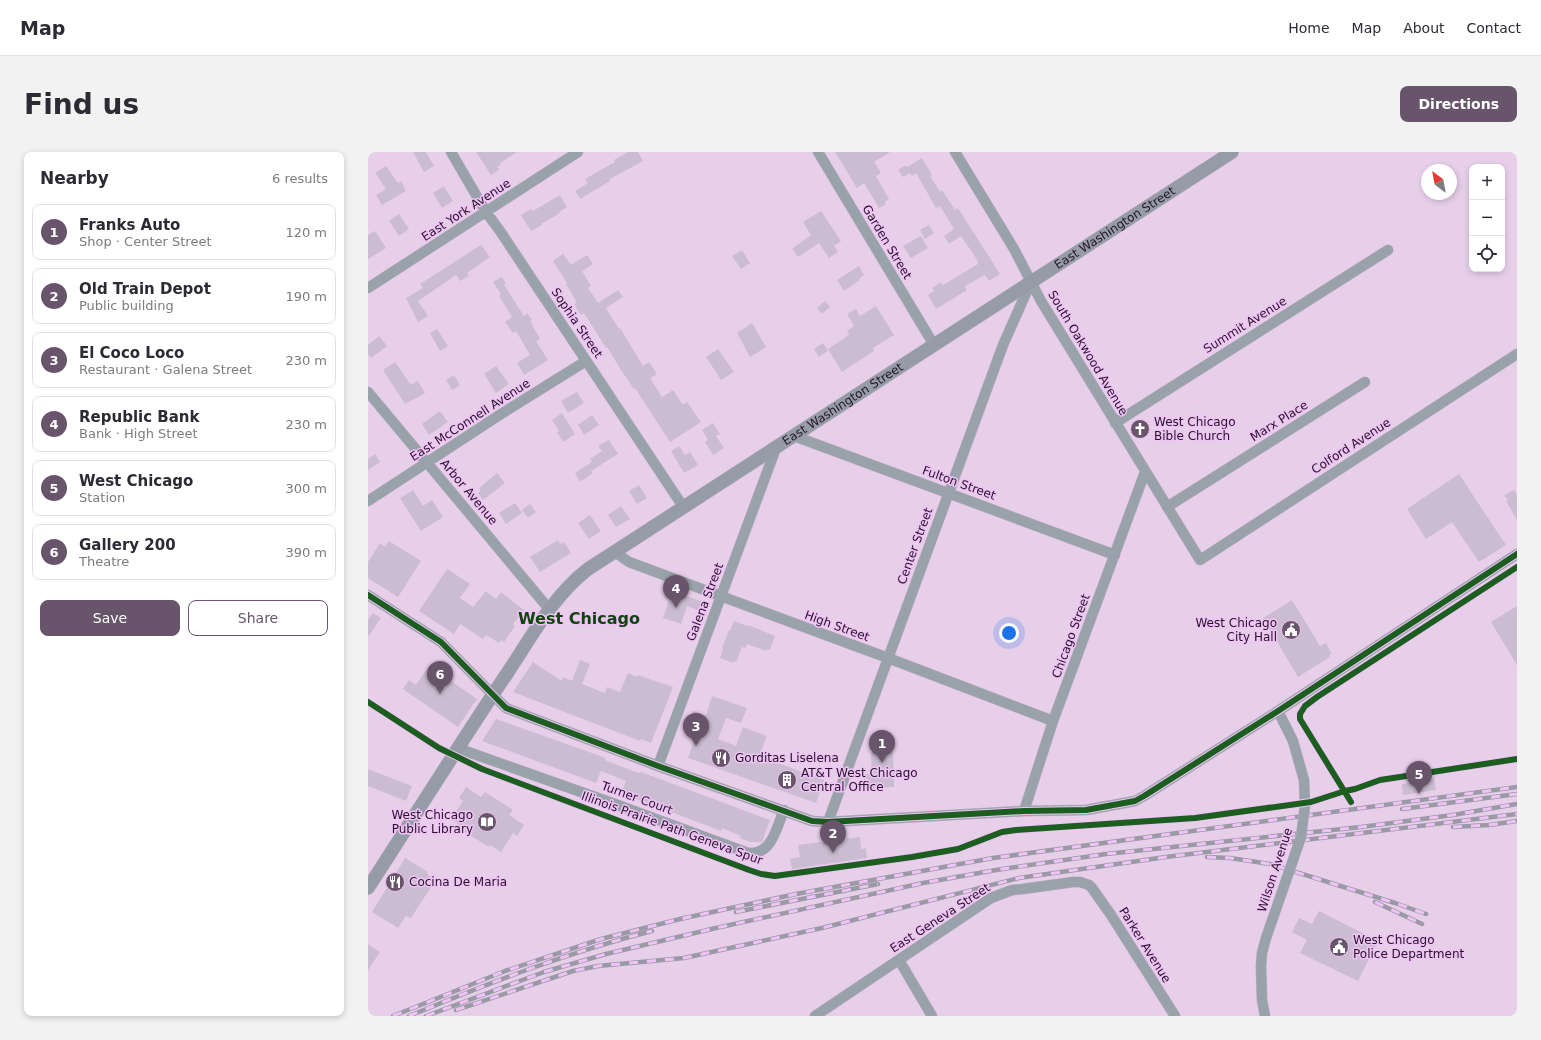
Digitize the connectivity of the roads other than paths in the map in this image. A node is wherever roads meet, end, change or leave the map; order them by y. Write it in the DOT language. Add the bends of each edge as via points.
graph roads {
  1 [pos="451,152"];
  2 [pos="578,152"];
  3 [pos="818,152"];
  4 [pos="955,152"];
  5 [pos="1228,153"];
  6 [pos="486,212"];
  7 [pos="1388,250"];
  8 [pos="1032,282"];
  9 [pos="368,288"];
  10 [pos="934,345"];
  11 [pos="1517,354"];
  12 [pos="586,361"];
  13 [pos="1365,382"];
  14 [pos="368,392"];
  15 [pos="1116,423"];
  16 [pos="794,436"];
  17 [pos="776,448"];
  18 [pos="427,462"];
  19 [pos="1145,472"];
  20 [pos="948,493"];
  21 [pos="368,501"];
  22 [pos="1167,507"];
  23 [pos="684,508"];
  24 [pos="614,552"];
  25 [pos="1517,554"];
  26 [pos="1115,555"];
  27 [pos="1200,560"];
  28 [pos="368,595"];
  29 [pos="721,598"];
  30 [pos="549,609"];
  31 [pos="888,658"];
  32 [pos="492,695"];
  33 [pos="1278,711"];
  34 [pos="1053,721"];
  35 [pos="457,748"];
  36 [pos="658,766"];
  37 [pos="784,810"];
  38 [pos="1024,811"];
  39 [pos="828,822"];
  40 [pos="368,888"];
  41 [pos="1092,888"];
  42 [pos="899,960"];
  43 [pos="814,1016"];
  44 [pos="932,1016"];
  45 [pos="1175,1016"];
  46 [pos="1265,1016"];
  1 -- 6 [label="street, Sophia Street"];
  2 -- 6 [label="street, East York Avenue"];
  3 -- 10 [label="street, Garden Street"];
  4 -- 8 [label="street, South Oakwood Avenue"];
  5 -- 8 [label="main road, East Washington Street"];
  6 -- 9 [label="street, East York Avenue"];
  6 -- 12 [label="street, Sophia Street"];
  7 -- 15 [label="street, Summit Avenue"];
  8 -- 10 [label="main road, East Washington Street"];
  8 -- 15 [label="street, South Oakwood Avenue"];
  8 -- 20 [label="street, Center Street" via="1003,345"];
  10 -- 16 [label="main road, East Washington Street"];
  11 -- 27 [label="street, Colford Avenue"];
  12 -- 18 [label="street, East McConnell Avenue"];
  12 -- 23 [label="street, Sophia Street"];
  13 -- 22 [label="street, Marx Place"];
  14 -- 18 [label="street, Arbor Avenue"];
  15 -- 19 [label="street, South Oakwood Avenue"];
  16 -- 17 [label="main road, East Washington Street"];
  16 -- 20 [label="street, Fulton Street"];
  17 -- 23 [label="main road, East Washington Street"];
  17 -- 29 [label="street, Galena Street"];
  18 -- 21 [label="street, East McConnell Avenue"];
  18 -- 30 [label="street, Arbor Avenue"];
  19 -- 22 [label="street, South Oakwood Avenue"];
  19 -- 26 [label="street, Chicago Street"];
  20 -- 26 [label="street, Fulton Street"];
  20 -- 31 [label="street, Center Street"];
  22 -- 27 [label="street, South Oakwood Avenue"];
  23 -- 24 [label="main road, East Washington Street"];
  24 -- 29 [label="street, High Street" via="629,562"];
  24 -- 30 [label="main road, East Washington Street" via="575,579"];
  25 -- 33 [label="street"];
  26 -- 34 [label="street, Chicago Street"];
  28 -- 32 [label="street" via="441,642"];
  29 -- 31 [label="street, High Street"];
  29 -- 36 [label="street, Galena Street"];
  30 -- 32 [label="main road, East Washington Street"];
  31 -- 34 [label="street, High Street"];
  31 -- 39 [label="street, Center Street"];
  32 -- 35 [label="main road, East Washington Street"];
  32 -- 36 [label="street" via="506,708"];
  33 -- 38 [label="street" via="1135,801 1086,810"];
  33 -- 46 [label="street, Wilson Avenue, bridge" via="1293,741 1304,780 1305,805 1301,837 1262,953 1262,1000"];
  34 -- 38 [label="street, Chicago Street"];
  35 -- 37 [label="street, Turner Court" via="748,853 756,854 770,844"];
  35 -- 40 [label="main road, East Washington Street"];
  36 -- 37 [label="street"];
  37 -- 39 [label="street" via="812,821"];
  38 -- 39 [label="street"];
  41 -- 42 [label="street, East Geneva Street" via="1084,883 1073,882 1012,890 1000,894"];
  41 -- 45 [label="street, Parker Avenue"];
  42 -- 43 [label="street, East Geneva Street"];
  42 -- 44 [label="street"];
}
